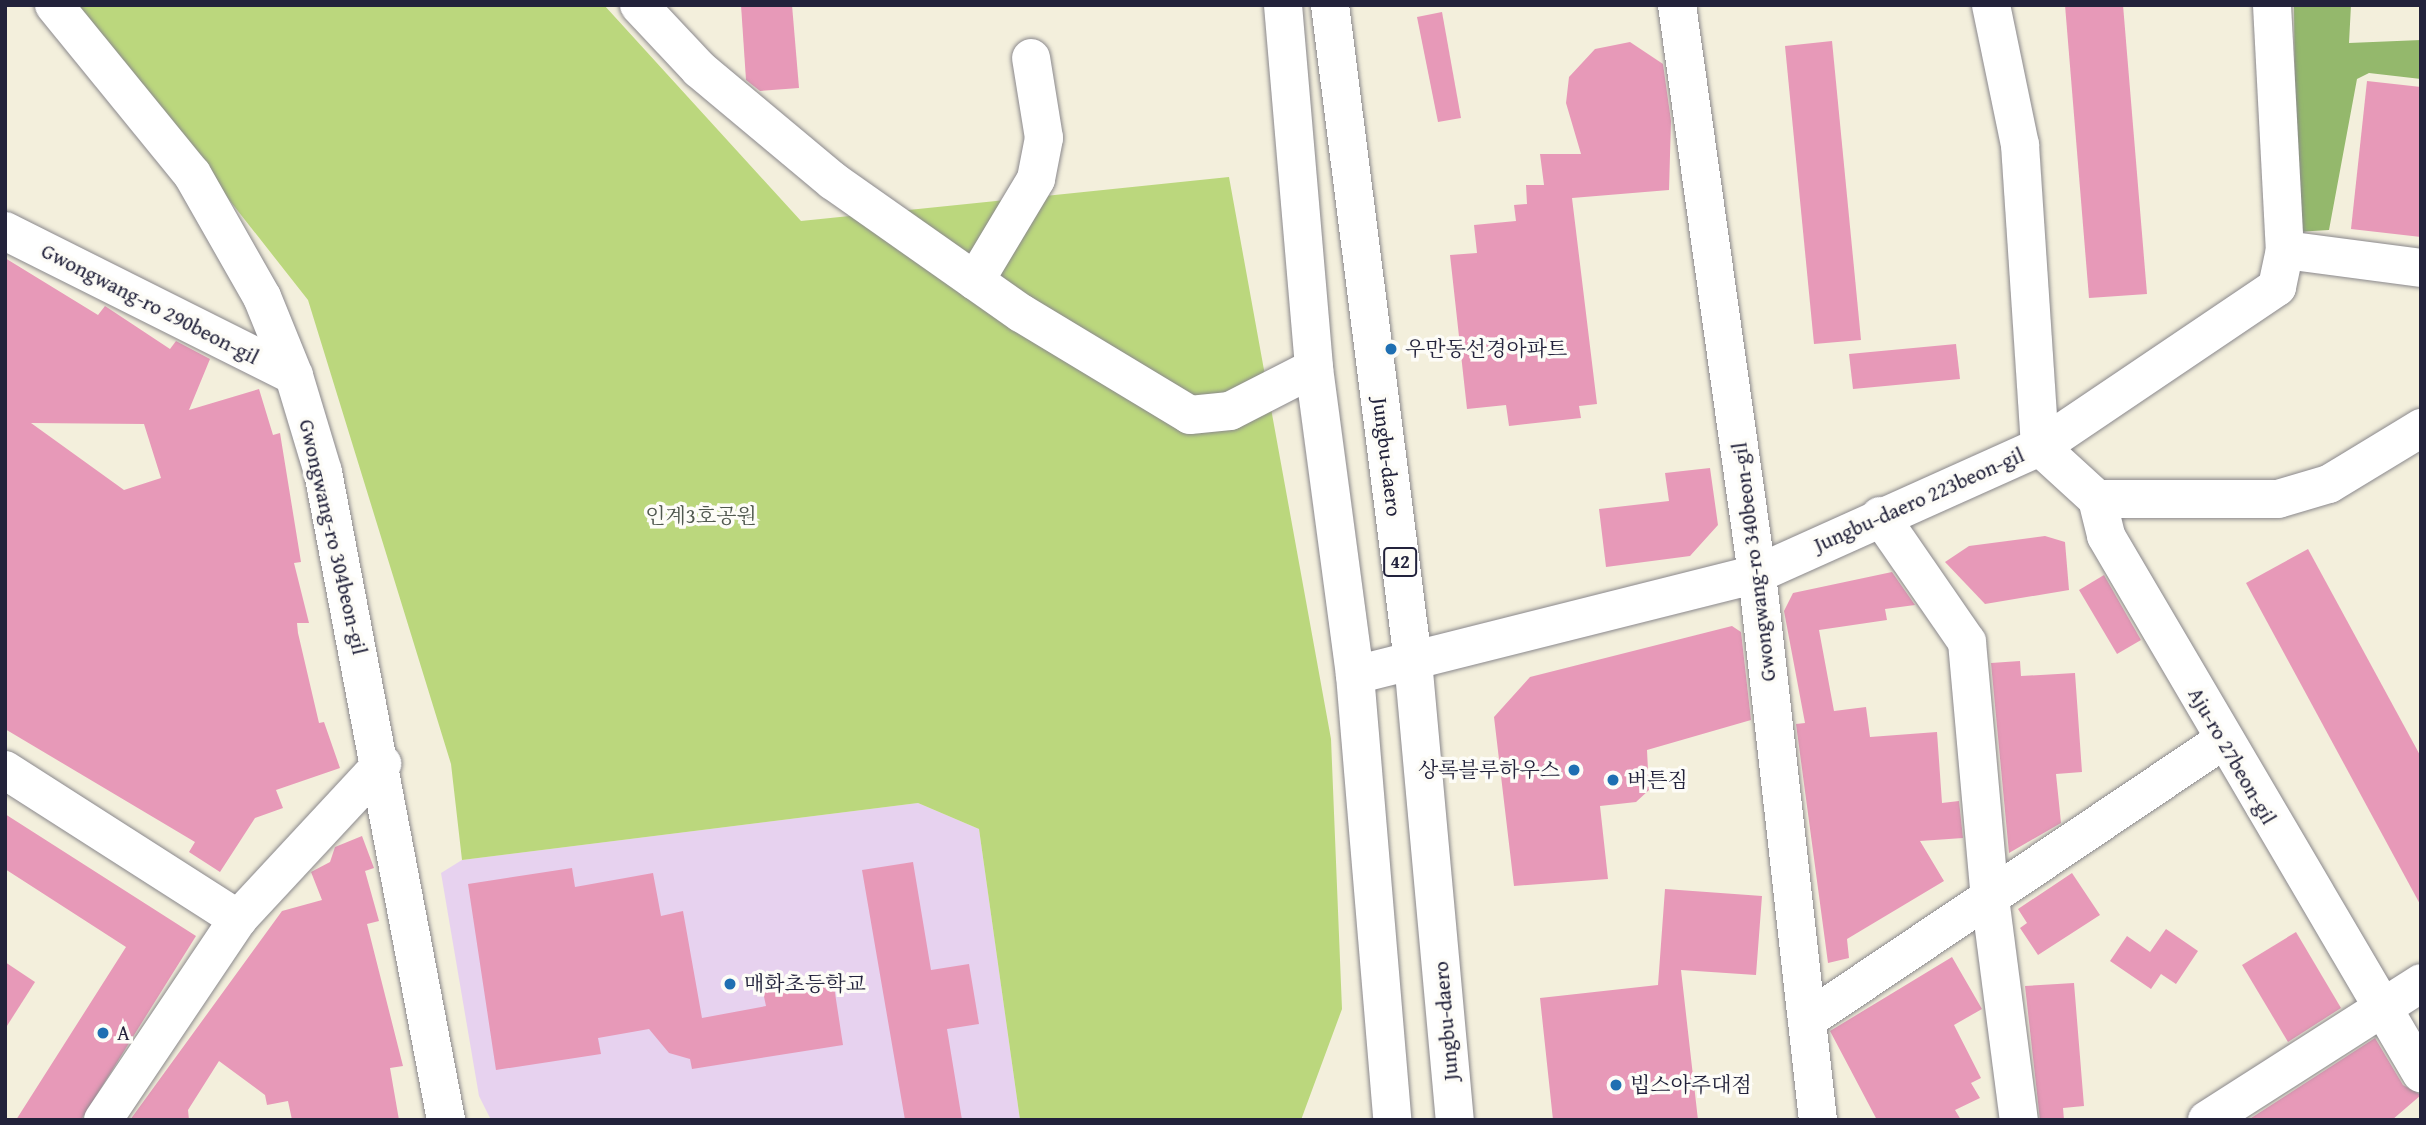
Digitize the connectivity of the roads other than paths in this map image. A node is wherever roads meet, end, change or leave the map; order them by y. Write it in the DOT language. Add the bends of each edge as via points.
graph roads {
  1 [pos="54,5"];
  2 [pos="639,5"];
  3 [pos="1283,5"];
  4 [pos="1330,5"];
  5 [pos="1677,5"];
  6 [pos="1992,5"];
  7 [pos="2272,5"];
  8 [pos="1031,58"];
  9 [pos="5,231"];
  10 [pos="2285,250"];
  11 [pos="2421,268"];
  12 [pos="975,281"];
  13 [pos="1314,368"];
  14 [pos="295,376"];
  15 [pos="2421,428"];
  16 [pos="2040,446"];
  17 [pos="2097,499"];
  18 [pos="1880,516"];
  19 [pos="1757,574"];
  20 [pos="1413,661"];
  21 [pos="1355,675"];
  22 [pos="2222,741"];
  23 [pos="382,764"];
  24 [pos="5,770"];
  25 [pos="1990,898"];
  26 [pos="238,919"];
  27 [pos="2421,983"];
  28 [pos="2381,1008"];
  29 [pos="1807,1020"];
  30 [pos="2421,1073"];
  31 [pos="103,1120"];
  32 [pos="446,1120"];
  33 [pos="1392,1120"];
  34 [pos="1455,1120"];
  35 [pos="1818,1120"];
  36 [pos="2019,1120"];
  37 [pos="2207,1120"];
  1 -- 14 [label="street, Gwongwang-ro 304beon-gil" via="192,174 262,297"];
  2 -- 12 [label="street" via="699,69 773,131"];
  3 -- 13 [label="street"];
  4 -- 20 [label="street, Jungbu-daero / 42"];
  5 -- 19 [label="street, Gwongwang-ro 340beon-gil"];
  6 -- 16 [label="street" via="2020,145"];
  7 -- 10 [label="street, Jungbu-daero 223beon-gil"];
  8 -- 12 [label="street" via="1044,138 1036,179"];
  9 -- 14 [label="street, Gwongwang-ro 290beon-gil"];
  10 -- 11 [label="street"];
  10 -- 16 [label="street, Jungbu-daero 223beon-gil" via="2277,287"];
  12 -- 13 [label="street" via="1190,415 1230,411"];
  13 -- 21 [label="street"];
  14 -- 23 [label="street, Gwongwang-ro 304beon-gil" via="323,472"];
  15 -- 17 [label="street" via="2329,484 2278,499"];
  16 -- 17 [label="street"];
  16 -- 18 [label="street, Jungbu-daero 223beon-gil"];
  17 -- 22 [label="street, Aju-ro 27beon-gil" via="2106,536"];
  18 -- 19 [label="street, Jungbu-daero 223beon-gil"];
  18 -- 25 [label="street" via="1967,642"];
  19 -- 20 [label="street, Jungbu-daero 223beon-gil"];
  19 -- 29 [label="street, Gwongwang-ro 340beon-gil"];
  20 -- 21 [label="street, Jungbu-daero 223beon-gil"];
  20 -- 34 [label="street, Jungbu-daero / 42"];
  21 -- 33 [label="street"];
  22 -- 25 [label="street"];
  22 -- 28 [label="street, Aju-ro 27beon-gil"];
  23 -- 26 [label="street"];
  23 -- 32 [label="street, Gwongwang-ro 304beon-gil"];
  24 -- 26 [label="street"];
  25 -- 29 [label="street"];
  25 -- 36 [label="street"];
  26 -- 31 [label="street"];
  27 -- 28 [label="street"];
  28 -- 30 [label="street, Aju-ro 27beon-gil"];
  28 -- 37 [label="street"];
  29 -- 35 [label="street, Gwongwang-ro 340beon-gil"];
}
